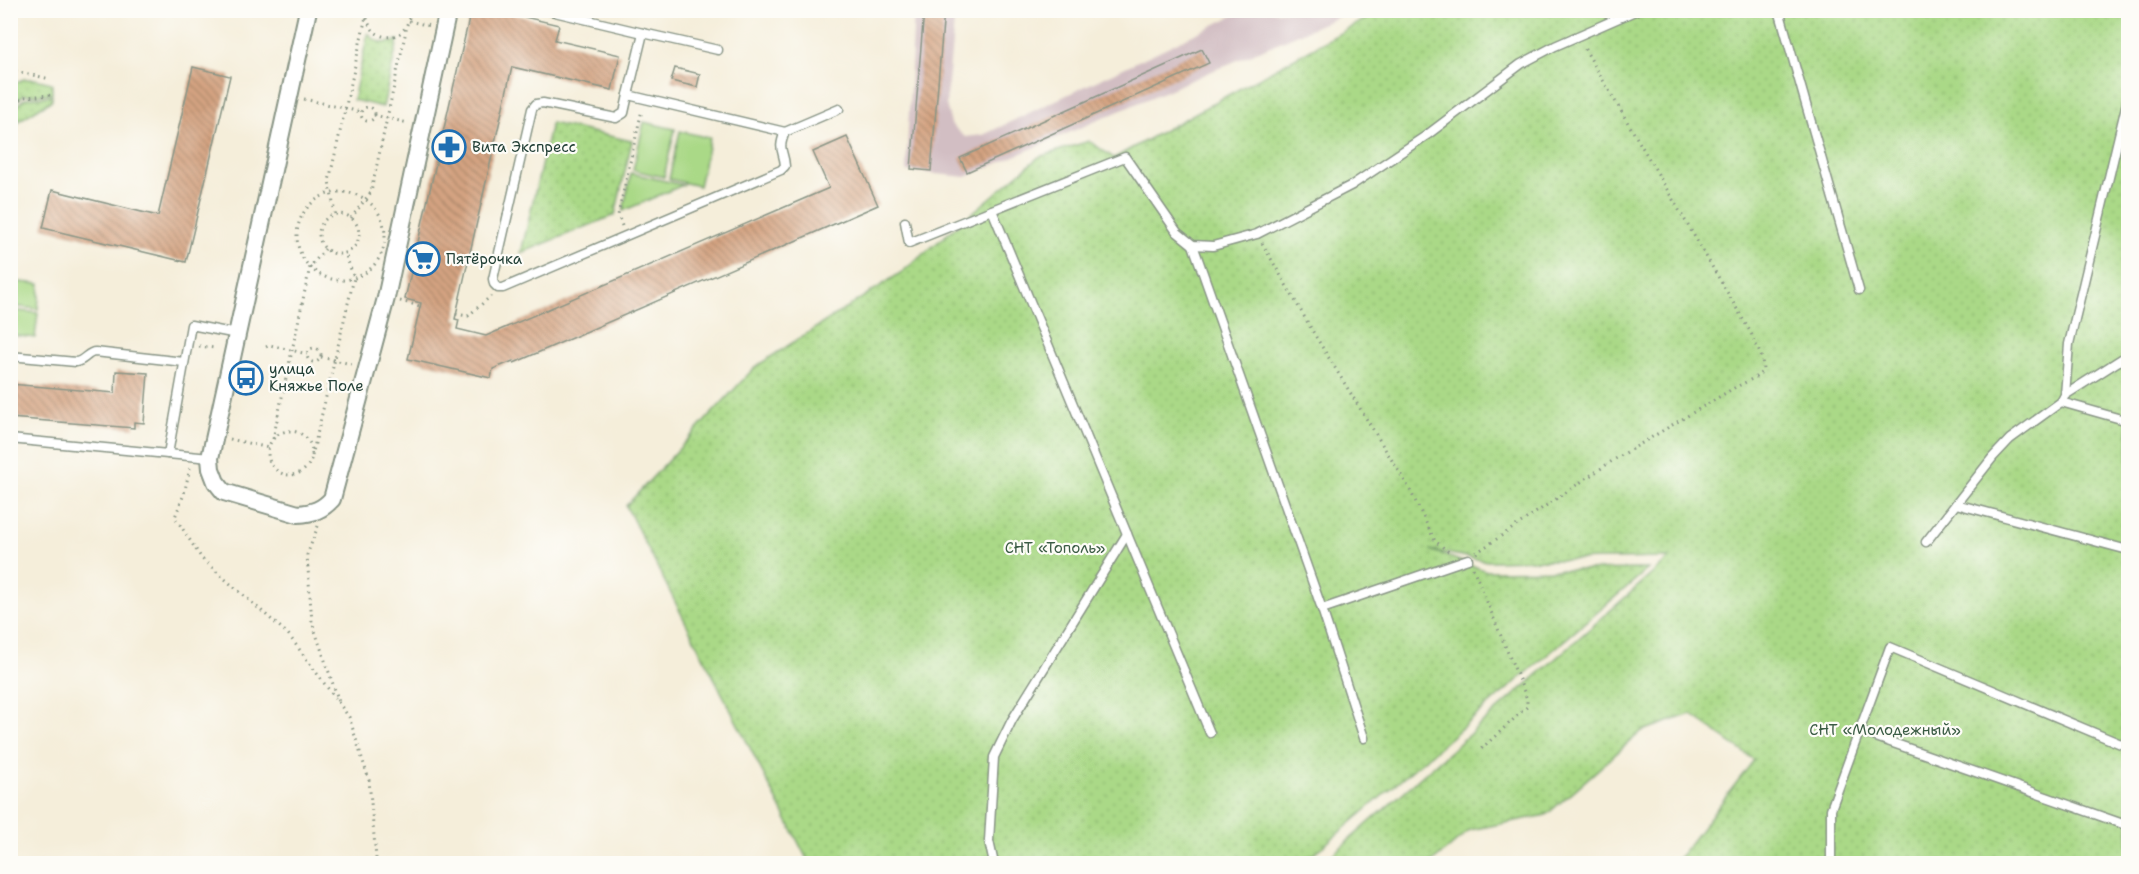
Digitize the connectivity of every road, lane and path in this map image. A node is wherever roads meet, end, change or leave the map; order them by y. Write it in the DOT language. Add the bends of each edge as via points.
graph roads {
  1 [pos="308,10"];
  2 [pos="361,10"];
  3 [pos="409,10"];
  4 [pos="448,10"];
  5 [pos="546,10"];
  6 [pos="1637,10"];
  7 [pos="1779,10"];
  8 [pos="367,11"];
  9 [pos="409,21"];
  10 [pos="407,26"];
  11 [pos="444,29"];
  12 [pos="643,33"];
  13 [pos="1578,36"];
  14 [pos="718,50"];
  15 [pos="10,73"];
  16 [pos="50,79"];
  17 [pos="52,95"];
  18 [pos="628,95"];
  19 [pos="290,96"];
  20 [pos="2128,98"];
  21 [pos="645,99"];
  22 [pos="10,107"];
  23 [pos="345,108"];
  24 [pos="839,109"];
  25 [pos="361,112"];
  26 [pos="374,116"];
  27 [pos="387,118"];
  28 [pos="423,127"];
  29 [pos="784,132"];
  30 [pos="332,193"];
  31 [pos="365,199"];
  32 [pos="992,210"];
  33 [pos="335,214"];
  34 [pos="351,218"];
  35 [pos="905,222"];
  36 [pos="1257,234"];
  37 [pos="625,237"];
  38 [pos="1193,245"];
  39 [pos="325,249"];
  40 [pos="345,253"];
  41 [pos="310,267"];
  42 [pos="354,278"];
  43 [pos="498,288"];
  44 [pos="1859,290"];
  45 [pos="386,298"];
  46 [pos="420,306"];
  47 [pos="456,314"];
  48 [pos="237,334"];
  49 [pos="266,347"];
  50 [pos="292,350"];
  51 [pos="307,354"];
  52 [pos="10,356"];
  53 [pos="2128,356"];
  54 [pos="321,357"];
  55 [pos="334,360"];
  56 [pos="184,362"];
  57 [pos="367,368"];
  58 [pos="2063,399"];
  59 [pos="2128,422"];
  60 [pos="215,436"];
  61 [pos="10,439"];
  62 [pos="273,440"];
  63 [pos="269,448"];
  64 [pos="168,454"];
  65 [pos="192,456"];
  66 [pos="312,456"];
  67 [pos="210,458"];
  68 [pos="1956,504"];
  69 [pos="320,522"];
  70 [pos="1127,534"];
  71 [pos="1926,542"];
  72 [pos="2128,550"];
  73 [pos="1468,559"];
  74 [pos="1322,609"];
  75 [pos="340,706"];
  76 [pos="1859,731"];
  77 [pos="1210,733"];
  78 [pos="1364,738"];
  79 [pos="2128,747"];
  80 [pos="1480,750"];
  81 [pos="2123,824"];
  82 [pos="378,864"];
  83 [pos="994,864"];
  84 [pos="1831,864"];
  1 -- 19 [label="street"];
  2 -- 8 [label="path"];
  3 -- 9 [label="path"];
  4 -- 11 [label="street"];
  5 -- 12 [label="lane"];
  6 -- 13 [label="lane"];
  7 -- 44 [label="lane"];
  8 -- 10 [label="path" via="371,29 382,37 397,36"];
  8 -- 23 [label="path"];
  9 -- 10 [label="path"];
  9 -- 11 [label="path"];
  10 -- 27 [label="path"];
  11 -- 28 [label="street"];
  12 -- 14 [label="lane"];
  12 -- 18 [label="lane"];
  13 -- 36 [label="lane" via="1521,64 1427,135 1352,185"];
  13 -- 73 [label="path" via="1751,333 1763,370 1612,461"];
  15 -- 16 [label="path"];
  17 -- 22 [label="path" via="24,97"];
  18 -- 21 [label="lane"];
  18 -- 43 [label="lane" via="624,113 616,118 543,103 532,109 493,279"];
  19 -- 23 [label="path"];
  19 -- 48 [label="street"];
  20 -- 58 [label="lane" via="2069,344"];
  21 -- 29 [label="lane"];
  21 -- 37 [label="path" via="618,216"];
  23 -- 25 [label="path"];
  23 -- 30 [label="path" via="330,181"];
  24 -- 29 [label="lane"];
  25 -- 26 [label="path" via="369,107"];
  25 -- 26 [label="path" via="366,121"];
  26 -- 27 [label="path"];
  27 -- 28 [label="path"];
  27 -- 31 [label="path" via="371,192"];
  28 -- 45 [label="street"];
  29 -- 37 [label="lane" via="780,147 785,166 781,170"];
  30 -- 31 [label="path" via="352,193"];
  30 -- 33 [label="path"];
  30 -- 41 [label="path" via="311,203 297,227 301,255"];
  31 -- 34 [label="path"];
  31 -- 42 [label="path" via="383,222 385,237 375,264"];
  32 -- 35 [label="lane" via="909,243"];
  32 -- 38 [label="lane" via="1125,157 1178,232"];
  32 -- 70 [label="lane"];
  33 -- 34 [label="path"];
  33 -- 39 [label="path" via="319,228"];
  34 -- 40 [label="path" via="359,236 354,248"];
  36 -- 38 [label="lane" via="1213,246"];
  36 -- 73 [label="path" via="1409,488 1435,541 1452,554"];
  37 -- 43 [label="lane"];
  38 -- 74 [label="lane"];
  39 -- 40 [label="path"];
  39 -- 41 [label="path"];
  40 -- 42 [label="path"];
  41 -- 42 [label="path" via="335,280"];
  41 -- 50 [label="path"];
  42 -- 55 [label="path"];
  43 -- 47 [label="path" via="468,316"];
  45 -- 46 [label="path"];
  45 -- 57 [label="street"];
  48 -- 56 [label="lane" via="191,326"];
  48 -- 60 [label="street"];
  49 -- 50 [label="path"];
  50 -- 51 [label="path"];
  50 -- 62 [label="path"];
  51 -- 54 [label="path" via="312,362"];
  51 -- 54 [label="path" via="315,348"];
  52 -- 56 [label="lane" via="76,362 95,352"];
  53 -- 58 [label="lane"];
  54 -- 55 [label="path"];
  55 -- 57 [label="path"];
  55 -- 66 [label="path"];
  56 -- 64 [label="lane"];
  57 -- 67 [label="street" via="332,500 323,508 298,514 224,492 213,476"];
  58 -- 59 [label="lane"];
  58 -- 68 [label="lane" via="2010,439"];
  60 -- 63 [label="path"];
  60 -- 67 [label="street"];
  61 -- 64 [label="lane"];
  62 -- 63 [label="path"];
  62 -- 66 [label="path" via="284,432 298,433 309,442"];
  63 -- 66 [label="path" via="269,460 284,474 305,469"];
  64 -- 65 [label="lane"];
  65 -- 67 [label="lane"];
  65 -- 75 [label="path" via="175,517 202,559 288,634"];
  68 -- 71 [label="lane"];
  68 -- 72 [label="lane"];
  69 -- 75 [label="path" via="307,555 312,622"];
  70 -- 77 [label="lane"];
  70 -- 83 [label="lane" via="1012,720 994,757 989,841"];
  73 -- 74 [label="lane"];
  73 -- 80 [label="path" via="1527,699 1527,707 1518,717"];
  74 -- 78 [label="lane"];
  75 -- 82 [label="path" via="349,717 369,780"];
  76 -- 79 [label="lane" via="1890,647"];
  76 -- 81 [label="lane"];
  76 -- 84 [label="lane" via="1831,809"];
}
